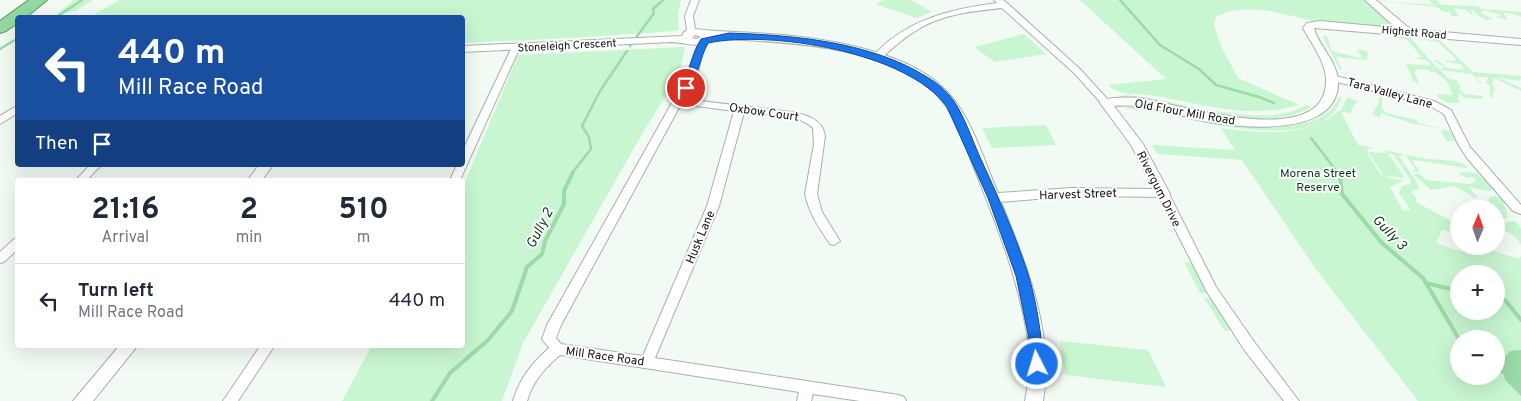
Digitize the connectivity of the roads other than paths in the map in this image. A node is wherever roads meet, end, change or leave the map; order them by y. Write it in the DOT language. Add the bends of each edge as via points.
graph roads {
  1 [pos="18,0"];
  2 [pos="39,0"];
  3 [pos="695,0"];
  4 [pos="1370,0"];
  5 [pos="1001,2"];
  6 [pos="0,12"];
  7 [pos="18,15"];
  8 [pos="15,17"];
  9 [pos="0,28"];
  10 [pos="1406,32"];
  11 [pos="696,39"];
  12 [pos="1521,42"];
  13 [pos="516,47"];
  14 [pos="465,49"];
  15 [pos="877,57"];
  16 [pos="1332,78"];
  17 [pos="679,101"];
  18 [pos="1106,103"];
  19 [pos="740,108"];
  20 [pos="15,110"];
  21 [pos="0,121"];
  22 [pos="465,158"];
  23 [pos="94,167"];
  24 [pos="265,167"];
  25 [pos="83,178"];
  26 [pos="257,178"];
  27 [pos="1163,194"];
  28 [pos="993,198"];
  29 [pos="1518,210"];
  30 [pos="834,240"];
  31 [pos="15,245"];
  32 [pos="0,259"];
  33 [pos="127,348"];
  34 [pos="266,348"];
  35 [pos="557,349"];
  36 [pos="647,362"];
  37 [pos="1038,379"];
  38 [pos="807,386"];
  39 [pos="82,401"];
  40 [pos="230,401"];
  41 [pos="520,401"];
  42 [pos="804,401"];
  43 [pos="899,401"];
  44 [pos="1034,401"];
  45 [pos="1046,401"];
  46 [pos="1292,401"];
  1 -- 6 [label="highway"];
  2 -- 7 [label="highway"];
  3 -- 11 [label="street" via="690,21"];
  4 -- 10 [label="street"];
  5 -- 15 [label="street" via="934,18 914,28"];
  5 -- 18 [label="street, Rivergum Drive" via="1077,71"];
  8 -- 9 [label="highway"];
  10 -- 12 [label="street, Highett Road"];
  10 -- 16 [label="street, Highett Road" via="1320,24 1311,26 1308,28"];
  11 -- 13 [label="street, Stoneleigh Crescent"];
  11 -- 15 [label="street, Stoneleigh Crescent" via="729,36 803,40"];
  11 -- 17 [label="street, Mill Race Road" via="692,76"];
  13 -- 14 [label="street, Stoneleigh Crescent"];
  13 -- 22 [label="street"];
  15 -- 28 [label="street, Stoneleigh Crescent" via="925,80 944,95 961,122"];
  16 -- 18 [label="street, Old Flour Mill Road" via="1328,101 1312,114 1288,121 1221,120 1143,102"];
  16 -- 29 [label="street, Tara Valley Lane" via="1444,108 1475,162"];
  17 -- 19 [label="street, Oxbow Court"];
  17 -- 35 [label="street, Mill Race Road" via="554,325 549,339"];
  18 -- 27 [label="street, Rivergum Drive" via="1136,144"];
  19 -- 30 [label="street, Oxbow Court" via="792,115 814,124 819,140 812,201"];
  19 -- 36 [label="street, Husk Lane" via="713,206"];
  20 -- 21 [label="street"];
  23 -- 25 [label="street"];
  24 -- 26 [label="street"];
  27 -- 28 [label="street, Harvest Street" via="1071,192"];
  27 -- 46 [label="street, Rivergum Drive" via="1211,290"];
  28 -- 37 [label="street, Stoneleigh Crescent" via="1022,276 1034,334"];
  31 -- 32 [label="street"];
  33 -- 39 [label="street"];
  34 -- 40 [label="street"];
  35 -- 36 [label="street, Mill Race Road"];
  35 -- 41 [label="street" via="526,380"];
  36 -- 38 [label="street, Mill Race Road"];
  37 -- 44 [label="street, Stoneleigh Crescent"];
  37 -- 45 [label="street, Stoneleigh Crescent"];
  38 -- 42 [label="street"];
  38 -- 43 [label="street, Mill Race Road"];
}
